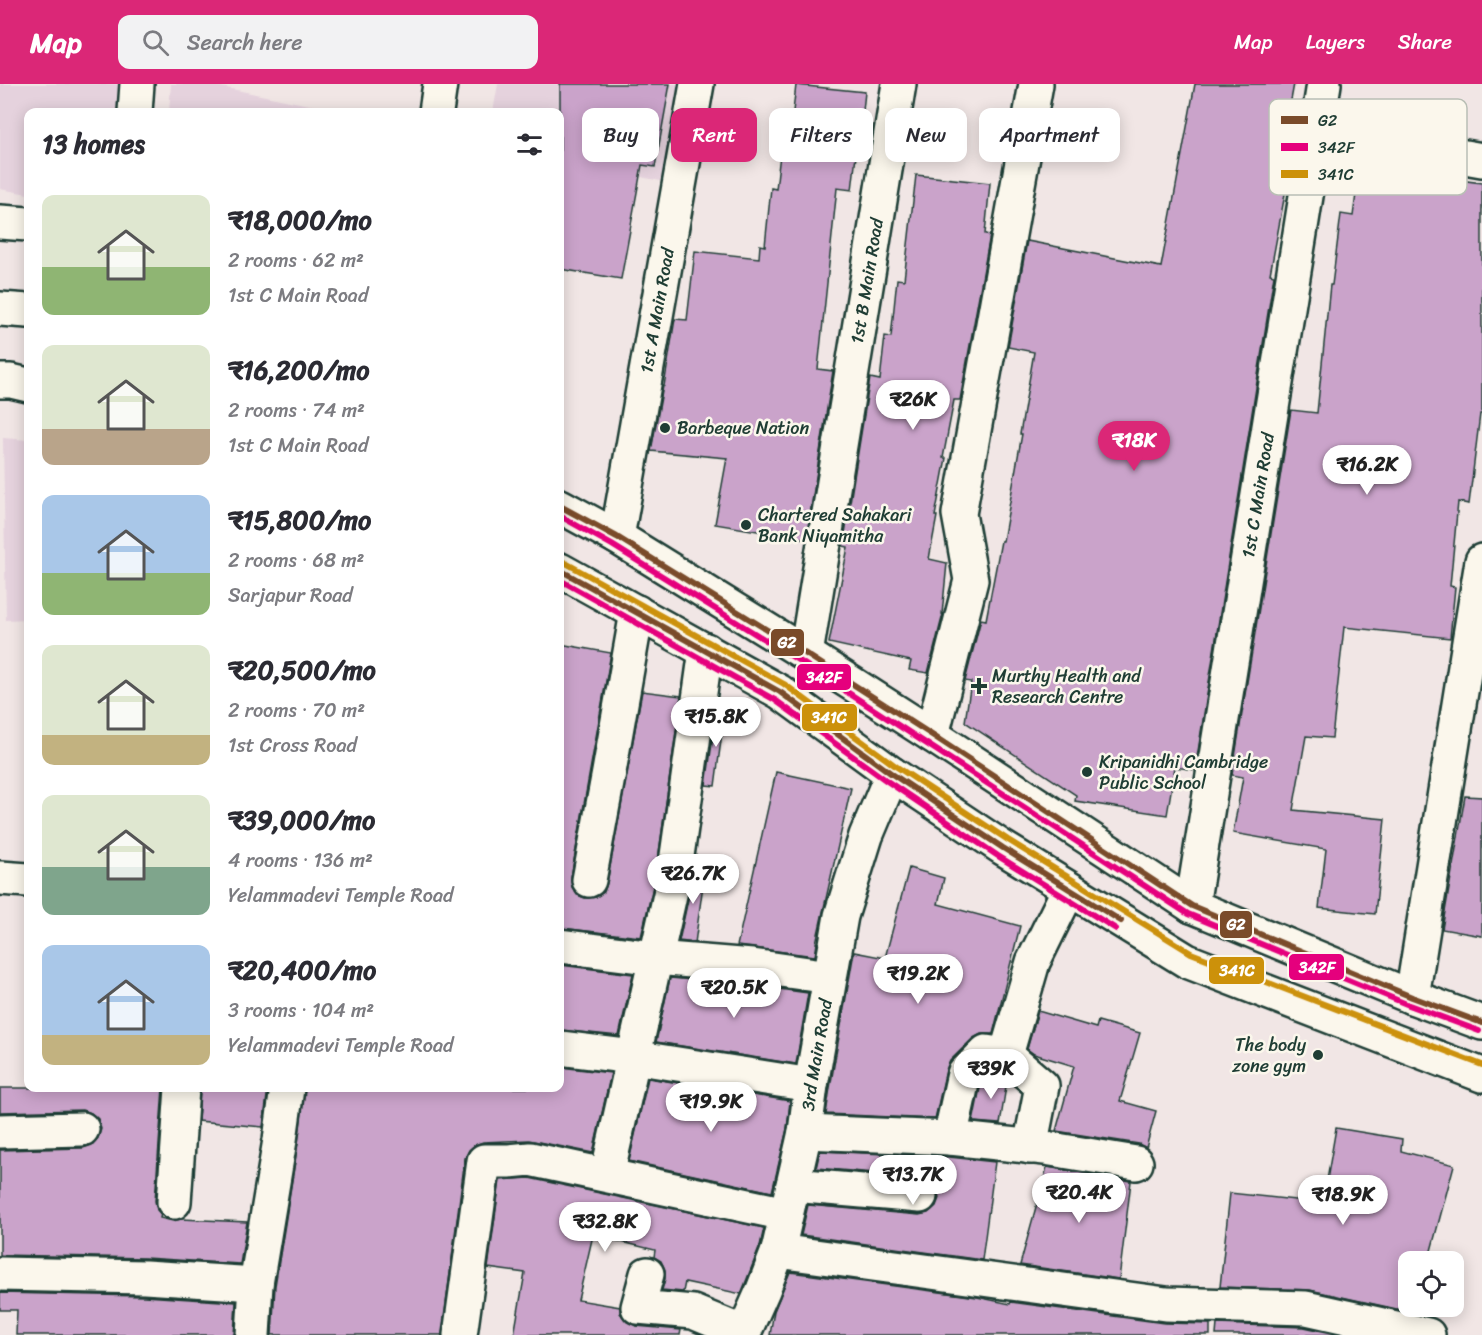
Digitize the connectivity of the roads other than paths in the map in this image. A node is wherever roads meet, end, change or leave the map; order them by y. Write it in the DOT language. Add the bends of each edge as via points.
graph roads {
  1 [pos="136,84"];
  2 [pos="440,84"];
  3 [pos="697,84"];
  4 [pos="899,84"];
  5 [pos="1036,84"];
  6 [pos="1324,84"];
  7 [pos="1322,99"];
  8 [pos="135,108"];
  9 [pos="437,108"];
  10 [pos="1467,157"];
  11 [pos="1482,160"];
  12 [pos="1307,195"];
  13 [pos="0,222"];
  14 [pos="24,224"];
  15 [pos="0,309"];
  16 [pos="24,311"];
  17 [pos="0,381"];
  18 [pos="24,384"];
  19 [pos="564,508"];
  20 [pos="617,537"];
  21 [pos="1482,561"];
  22 [pos="564,572"];
  23 [pos="637,612"];
  24 [pos="706,650"];
  25 [pos="806,654"];
  26 [pos="932,735"];
  27 [pos="892,774"];
  28 [pos="0,878"];
  29 [pos="24,880"];
  30 [pos="589,880"];
  31 [pos="1070,889"];
  32 [pos="1192,906"];
  33 [pos="564,947"];
  34 [pos="655,958"];
  35 [pos="830,977"];
  36 [pos="1412,997"];
  37 [pos="1482,1023"];
  38 [pos="564,1048"];
  39 [pos="1006,1055"];
  40 [pos="633,1057"];
  41 [pos="1482,1075"];
  42 [pos="811,1085"];
  43 [pos="182,1092"];
  44 [pos="286,1092"];
  45 [pos="82,1129"];
  46 [pos="0,1131"];
  47 [pos="805,1132"];
  48 [pos="950,1138"];
  49 [pos="1030,1147"];
  50 [pos="1136,1163"];
  51 [pos="607,1175"];
  52 [pos="920,1196"];
  53 [pos="790,1200"];
  54 [pos="174,1202"];
  55 [pos="778,1251"];
  56 [pos="0,1274"];
  57 [pos="647,1274"];
  58 [pos="256,1284"];
  59 [pos="744,1334"];
  60 [pos="253,1335"];
  61 [pos="460,1335"];
  62 [pos="1428,1335"];
  1 -- 8 [label="street"];
  2 -- 9 [label="street"];
  3 -- 20 [label="street, 1st A Main Road"];
  4 -- 25 [label="street, 1st B Main Road"];
  5 -- 26 [label="street" via="959,514 971,580"];
  6 -- 7 [label="street, 1st C Main Road"];
  10 -- 11 [label="street"];
  12 -- 32 [label="street, 1st C Main Road"];
  13 -- 14 [label="street"];
  15 -- 16 [label="street"];
  17 -- 18 [label="street"];
  19 -- 20 [label="street"];
  20 -- 25 [label="street"];
  21 -- 36 [label="street"];
  22 -- 23 [label="street"];
  23 -- 24 [label="street"];
  23 -- 30 [label="street"];
  24 -- 27 [label="street" via="780,692"];
  24 -- 34 [label="street" via="674,877"];
  25 -- 26 [label="street"];
  26 -- 32 [label="street"];
  27 -- 31 [label="street"];
  27 -- 35 [label="street, 3rd Main Road" via="866,836 841,916"];
  28 -- 29 [label="street"];
  31 -- 39 [label="street" via="1033,962"];
  31 -- 41 [label="street" via="1187,961"];
  32 -- 36 [label="street"];
  33 -- 34 [label="street"];
  34 -- 35 [label="street"];
  34 -- 40 [label="street"];
  35 -- 42 [label="street, 3rd Main Road"];
  36 -- 37 [label="street"];
  38 -- 40 [label="street"];
  39 -- 48 [label="street" via="986,1052 964,1074"];
  39 -- 49 [label="street" via="1042,1086"];
  40 -- 42 [label="street"];
  40 -- 51 [label="street"];
  42 -- 47 [label="street, 3rd Main Road"];
  43 -- 54 [label="street"];
  44 -- 58 [label="street"];
  45 -- 46 [label="street"];
  47 -- 48 [label="street"];
  47 -- 53 [label="street, 3rd Main Road"];
  48 -- 49 [label="street"];
  49 -- 50 [label="street"];
  51 -- 53 [label="street"];
  51 -- 61 [label="street" via="530,1159 484,1161"];
  52 -- 53 [label="street"];
  53 -- 55 [label="street, 3rd Main Road"];
  55 -- 59 [label="street, 3rd Main Road"];
  55 -- 62 [label="street" via="1166,1304 1306,1308"];
  56 -- 58 [label="street"];
  57 -- 59 [label="street" via="638,1307 693,1312"];
  58 -- 60 [label="street"];
}
